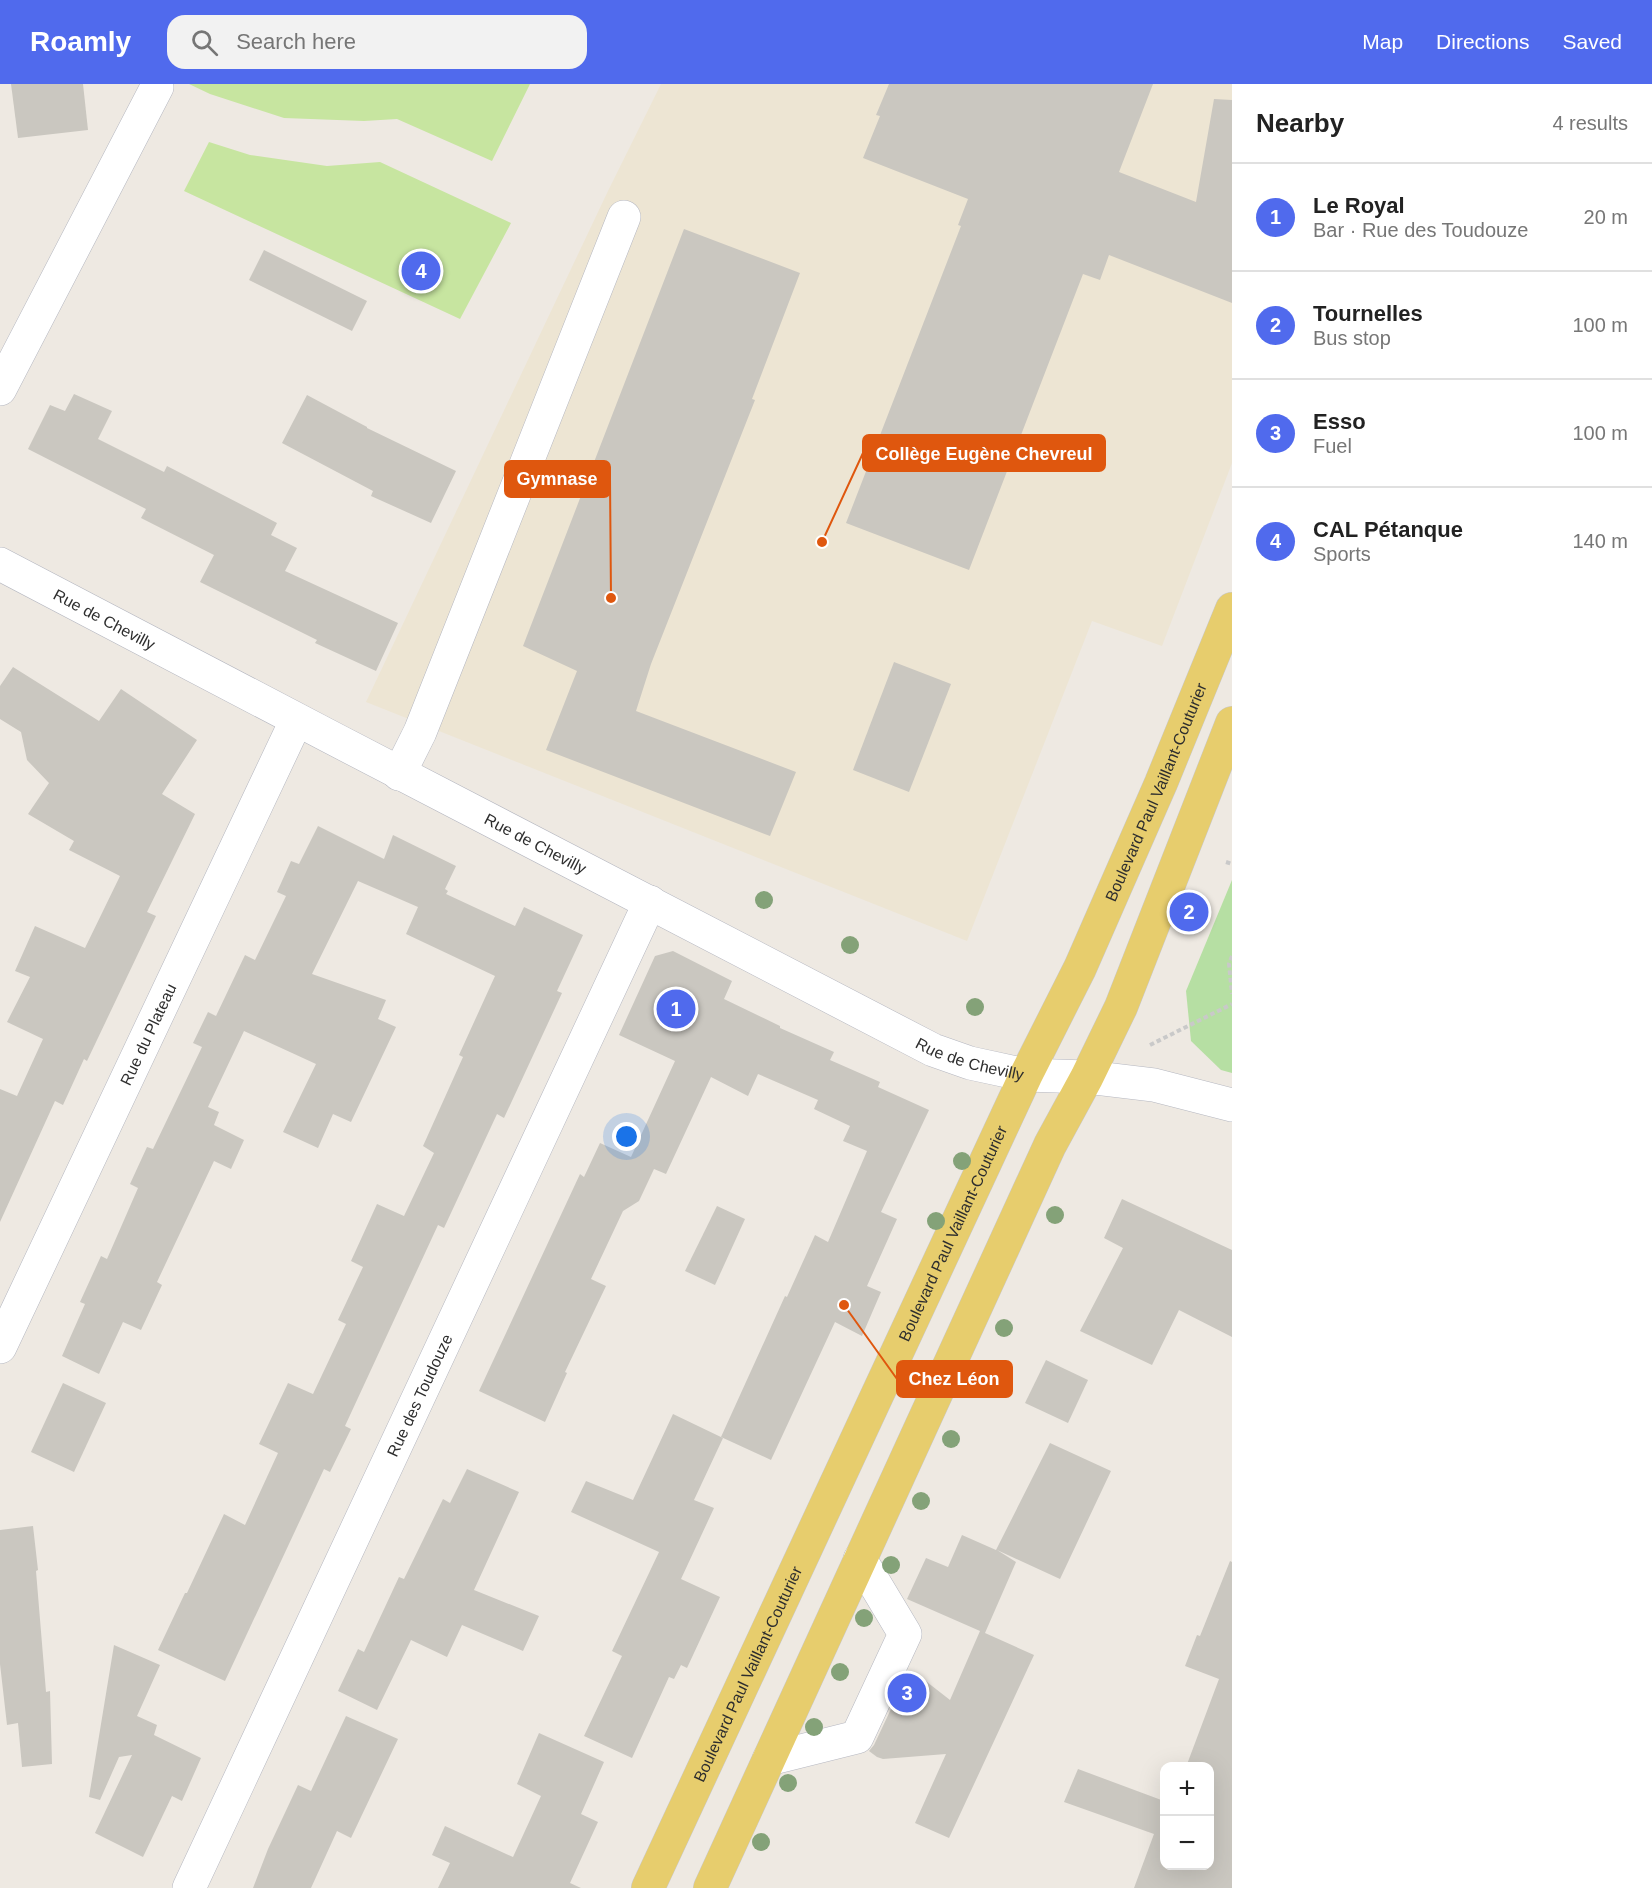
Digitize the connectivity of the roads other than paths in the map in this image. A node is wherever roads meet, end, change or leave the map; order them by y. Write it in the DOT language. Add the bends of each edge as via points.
graph roads {
  1 [pos="157,87"];
  2 [pos="624,217"];
  3 [pos="8,356"];
  4 [pos="0,389"];
  5 [pos="0,564"];
  6 [pos="1232,609"];
  7 [pos="296,721"];
  8 [pos="1232,723"];
  9 [pos="399,774"];
  10 [pos="650,902"];
  11 [pos="1026,1075"];
  12 [pos="1087,1077"];
  13 [pos="1232,1105"];
  14 [pos="0,1347"];
  15 [pos="860,1559"];
  16 [pos="769,1759"];
  17 [pos="189,1888"];
  18 [pos="648,1888"];
  19 [pos="710,1888"];
  1 -- 3 [label="street"];
  2 -- 9 [label="street" via="420,732"];
  3 -- 4 [label="street"];
  5 -- 7 [label="street, Rue de Chevilly"];
  6 -- 11 [label="main road, Boulevard Paul Vaillant-Couturier" via="1080,968"];
  7 -- 9 [label="street, Rue de Chevilly"];
  7 -- 14 [label="street, Rue du Plateau"];
  8 -- 12 [label="main road" via="1121,1007"];
  9 -- 10 [label="street, Rue de Chevilly"];
  10 -- 11 [label="street, Rue de Chevilly" via="933,1050"];
  10 -- 17 [label="street, Rue des Toudouze"];
  11 -- 12 [label="street, Rue de Chevilly"];
  11 -- 18 [label="main road, Boulevard Paul Vaillant-Couturier"];
  12 -- 13 [label="street, Rue de Chevilly" via="1154,1085"];
  12 -- 15 [label="main road" via="1050,1145"];
  15 -- 16 [label="main road"];
  15 -- 16 [label="street" via="905,1634 857,1737"];
  16 -- 19 [label="main road"];
}
